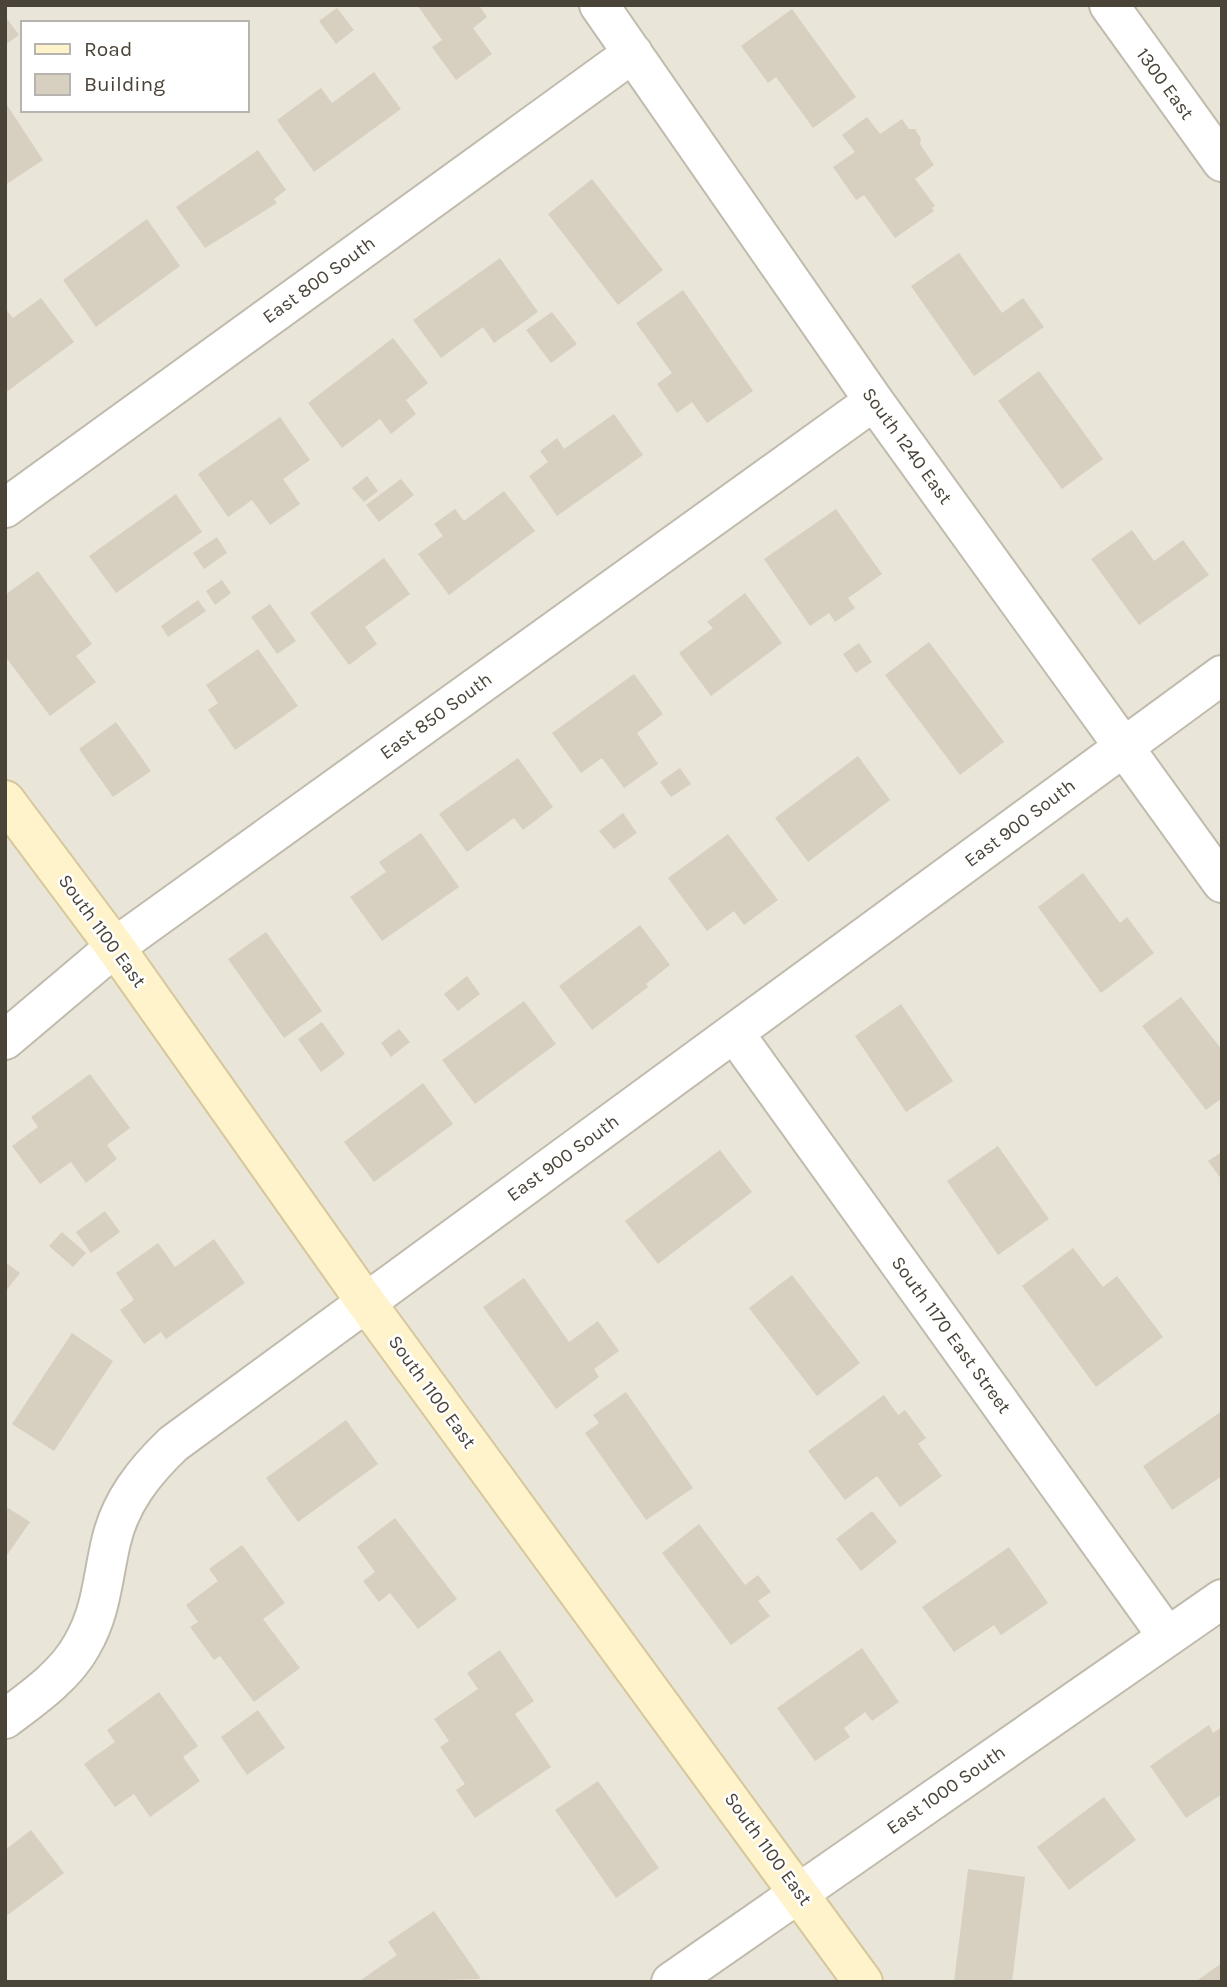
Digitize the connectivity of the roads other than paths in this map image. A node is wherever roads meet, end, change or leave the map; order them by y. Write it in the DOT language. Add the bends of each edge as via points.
graph roads {
  1 [pos="599,5"];
  2 [pos="1108,5"];
  3 [pos="633,53"];
  4 [pos="1222,162"];
  5 [pos="874,401"];
  6 [pos="5,508"];
  7 [pos="1222,675"];
  8 [pos="1124,746"];
  9 [pos="5,800"];
  10 [pos="1222,883"];
  11 [pos="116,947"];
  12 [pos="735,1034"];
  13 [pos="5,1040"];
  14 [pos="365,1301"];
  15 [pos="1222,1599"];
  16 [pos="1167,1636"];
  17 [pos="5,1719"];
  18 [pos="800,1893"];
  19 [pos="671,1982"];
  20 [pos="863,1982"];
  1 -- 3 [label="street, South 1240 East"];
  2 -- 4 [label="street, 1300 East"];
  3 -- 5 [label="street, South 1240 East"];
  3 -- 6 [label="street, East 800 South"];
  5 -- 8 [label="street, South 1240 East"];
  5 -- 11 [label="street, East 850 South"];
  7 -- 8 [label="street, East 900 South"];
  8 -- 10 [label="street, South 1240 East"];
  8 -- 12 [label="street, East 900 South"];
  9 -- 11 [label="street, South 1100 East"];
  11 -- 13 [label="street, East 850 South"];
  11 -- 14 [label="street, South 1100 East"];
  12 -- 14 [label="street, East 900 South"];
  12 -- 16 [label="street, South 1170 East Street"];
  14 -- 17 [label="street, East 900 South" via="152,1464 120,1514 103,1596 81,1647 61,1672"];
  14 -- 18 [label="street, South 1100 East"];
  15 -- 16 [label="street, East 1000 South"];
  16 -- 18 [label="street, East 1000 South"];
  18 -- 19 [label="street, East 1000 South"];
  18 -- 20 [label="street, South 1100 East"];
}
